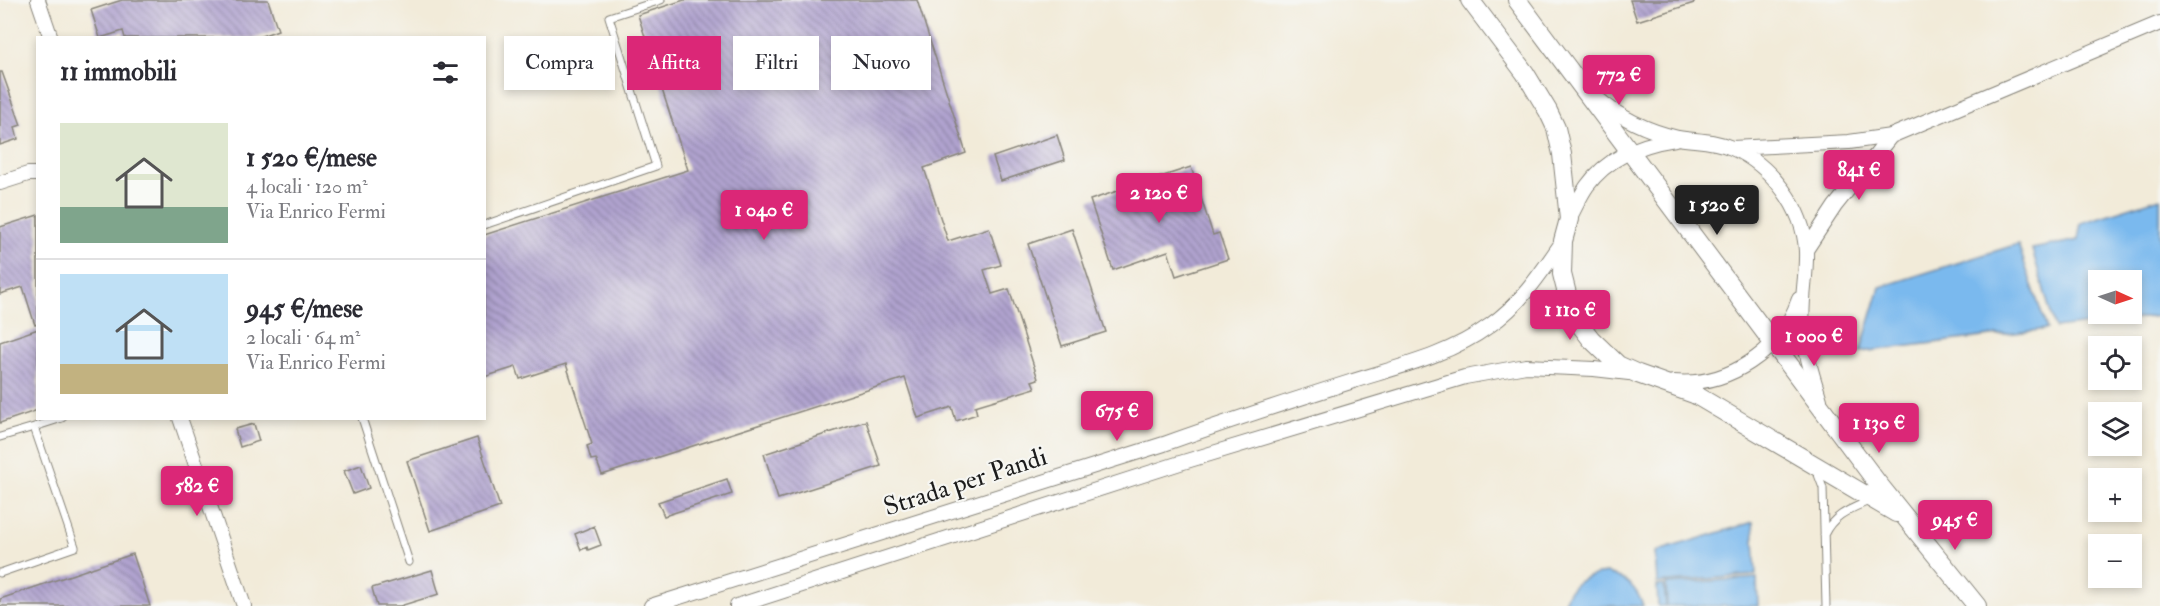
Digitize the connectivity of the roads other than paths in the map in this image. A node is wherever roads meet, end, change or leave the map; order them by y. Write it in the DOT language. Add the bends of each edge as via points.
graph roads {
  1 [pos="38,0"];
  2 [pos="661,0"];
  3 [pos="1470,0"];
  4 [pos="1517,0"];
  5 [pos="2160,23"];
  6 [pos="50,36"];
  7 [pos="1579,83"];
  8 [pos="1891,135"];
  9 [pos="1680,138"];
  10 [pos="1732,148"];
  11 [pos="1630,151"];
  12 [pos="34,171"];
  13 [pos="0,183"];
  14 [pos="1569,219"];
  15 [pos="486,224"];
  16 [pos="1563,241"];
  17 [pos="1806,250"];
  18 [pos="1804,283"];
  19 [pos="1775,343"];
  20 [pos="1638,374"];
  21 [pos="1661,381"];
  22 [pos="1824,412"];
  23 [pos="56,420"];
  24 [pos="181,420"];
  25 [pos="363,420"];
  26 [pos="34,427"];
  27 [pos="0,437"];
  28 [pos="1810,463"];
  29 [pos="1876,481"];
  30 [pos="1873,500"];
  31 [pos="1905,519"];
  32 [pos="1823,537"];
  33 [pos="410,562"];
  34 [pos="0,573"];
  35 [pos="244,606"];
  36 [pos="651,606"];
  37 [pos="737,606"];
  38 [pos="1826,606"];
  39 [pos="1977,606"];
  1 -- 6 [label="street"];
  2 -- 15 [label="lane" via="609,17 656,166"];
  3 -- 14 [label="street" via="1525,72 1556,128"];
  4 -- 7 [label="street"];
  5 -- 8 [label="street"];
  7 -- 9 [label="street" via="1631,122"];
  7 -- 11 [label="street"];
  8 -- 10 [label="street" via="1849,142"];
  8 -- 17 [label="street" via="1834,206"];
  9 -- 10 [label="street" via="1707,140"];
  9 -- 11 [label="street"];
  10 -- 17 [label="street" via="1776,180 1791,203"];
  11 -- 14 [label="street" via="1588,185"];
  11 -- 19 [label="street"];
  12 -- 13 [label="street"];
  14 -- 16 [label="street"];
  16 -- 20 [label="street" via="1562,274 1578,322 1605,354"];
  16 -- 36 [label="street, Strada per Pandi" via="1529,290 1510,308 1490,326 1443,353"];
  17 -- 18 [label="street"];
  18 -- 19 [label="street" via="1794,314"];
  18 -- 22 [label="street" via="1805,348"];
  19 -- 21 [label="street" via="1738,370 1713,380"];
  19 -- 22 [label="street"];
  20 -- 21 [label="street"];
  20 -- 37 [label="street, Strada per Pandi" via="1526,366 1466,377 1180,463"];
  21 -- 28 [label="street" via="1694,394"];
  22 -- 29 [label="street"];
  23 -- 26 [label="lane"];
  24 -- 35 [label="street"];
  25 -- 33 [label="lane"];
  26 -- 27 [label="lane"];
  26 -- 34 [label="lane" via="75,547"];
  28 -- 30 [label="street"];
  28 -- 32 [label="lane" via="1823,488"];
  29 -- 30 [label="lane" via="1878,489"];
  29 -- 31 [label="street"];
  30 -- 31 [label="street"];
  30 -- 32 [label="lane" via="1843,512"];
  31 -- 39 [label="street"];
  32 -- 38 [label="lane"];
}
